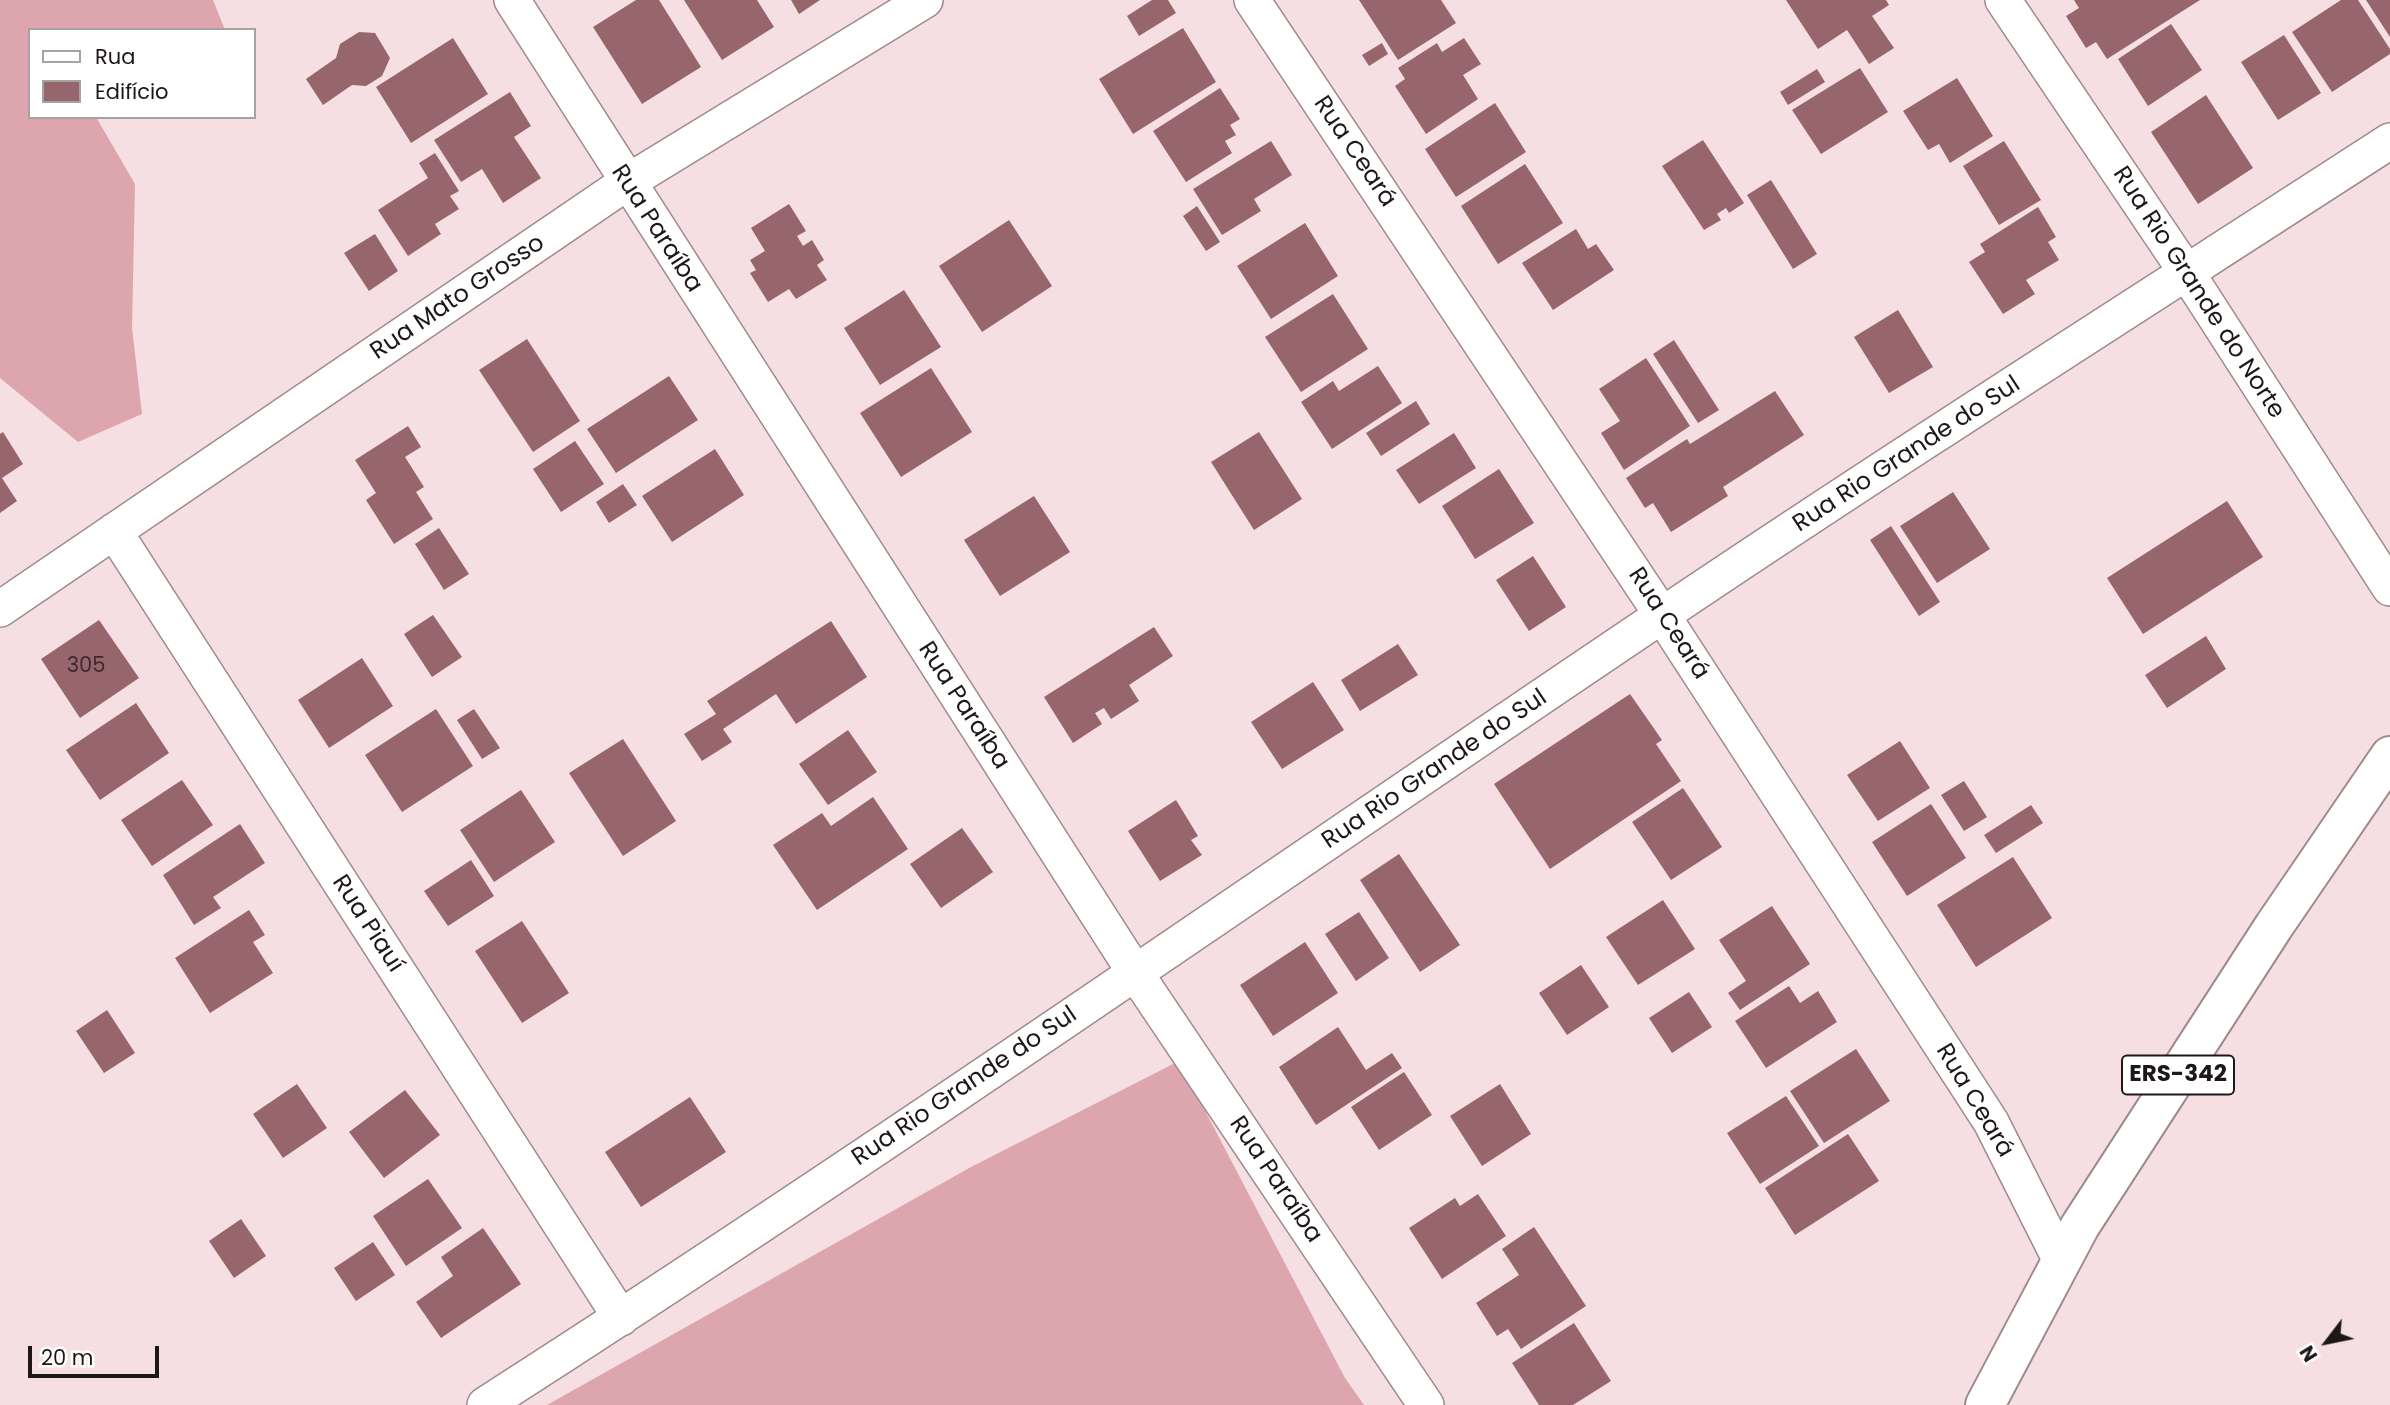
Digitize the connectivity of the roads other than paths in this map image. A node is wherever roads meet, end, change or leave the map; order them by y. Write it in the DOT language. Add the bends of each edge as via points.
graph roads {
  1 [pos="512,0"];
  2 [pos="925,0"];
  3 [pos="1252,0"];
  4 [pos="2003,0"];
  5 [pos="2390,141"];
  6 [pos="626,183"];
  7 [pos="2187,273"];
  8 [pos="114,531"];
  9 [pos="2390,588"];
  10 [pos="0,609"];
  11 [pos="1662,615"];
  12 [pos="2390,756"];
  13 [pos="1136,974"];
  14 [pos="2061,1261"];
  15 [pos="621,1318"];
  16 [pos="485,1405"];
  17 [pos="1426,1405"];
  18 [pos="1984,1405"];
  1 -- 6 [label="street, Rua Paraíba"];
  2 -- 6 [label="street, Rua Mato Grosso"];
  3 -- 11 [label="street, Rua Ceará"];
  4 -- 7 [label="street, Rua Rio Grande do Norte"];
  5 -- 7 [label="street, Rua Rio Grande do Sul"];
  6 -- 8 [label="street, Rua Mato Grosso"];
  6 -- 13 [label="street, Rua Paraíba"];
  7 -- 9 [label="street, Rua Rio Grande do Norte"];
  7 -- 11 [label="street, Rua Rio Grande do Sul"];
  8 -- 10 [label="street, Rua Mato Grosso"];
  8 -- 15 [label="street, Rua Piauí"];
  11 -- 13 [label="street, Rua Rio Grande do Sul"];
  11 -- 14 [label="street, Rua Ceará" via="1991,1122"];
  12 -- 14 [label="main road, ERS-342" via="2274,926"];
  13 -- 15 [label="street, Rua Rio Grande do Sul"];
  13 -- 17 [label="street, Rua Paraíba"];
  14 -- 18 [label="main road, ERS-342"];
  15 -- 16 [label="street, Rua Rio Grande do Sul"];
}
